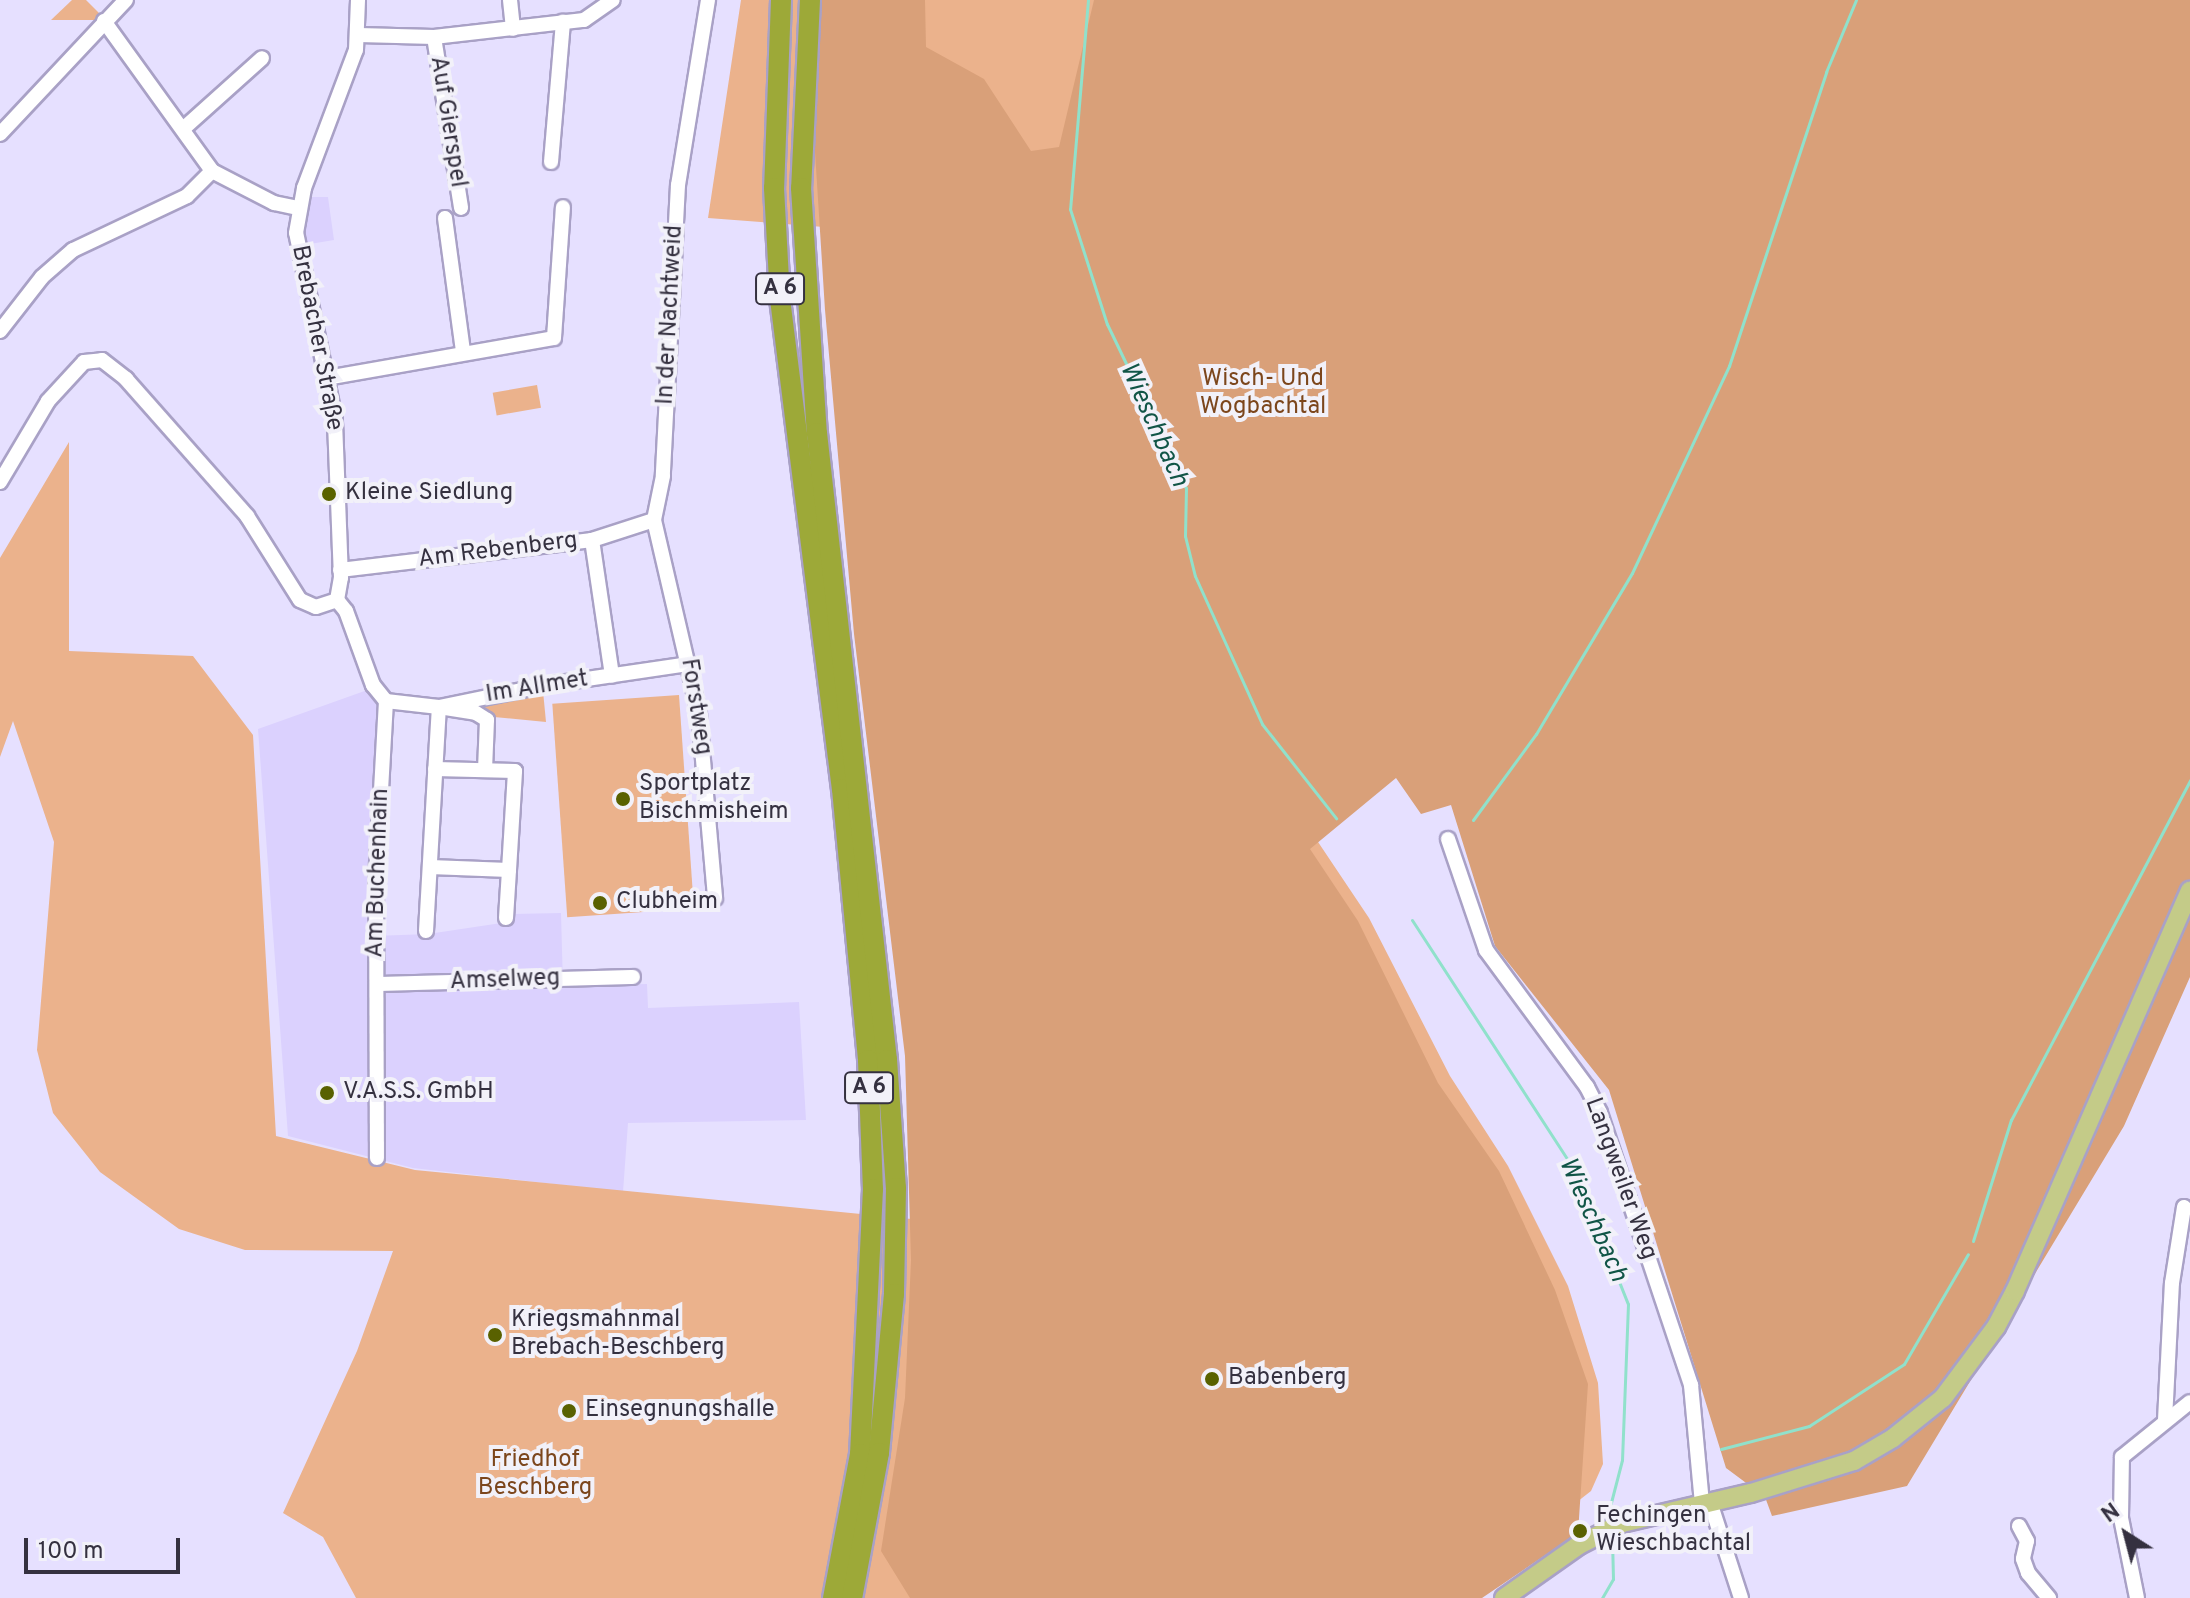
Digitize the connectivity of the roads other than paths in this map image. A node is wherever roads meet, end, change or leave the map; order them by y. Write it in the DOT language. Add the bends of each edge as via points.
graph roads {
  1 [pos="126,0"];
  2 [pos="358,0"];
  3 [pos="510,0"];
  4 [pos="613,0"];
  5 [pos="708,0"];
  6 [pos="781,0"];
  7 [pos="810,0"];
  8 [pos="104,21"];
  9 [pos="563,22"];
  10 [pos="513,29"];
  11 [pos="359,35"];
  12 [pos="434,37"];
  13 [pos="262,58"];
  14 [pos="183,129"];
  15 [pos="0,134"];
  16 [pos="551,162"];
  17 [pos="212,171"];
  18 [pos="563,207"];
  19 [pos="298,208"];
  20 [pos="461,208"];
  21 [pos="445,218"];
  22 [pos="0,331"];
  23 [pos="463,352"];
  24 [pos="327,378"];
  25 [pos="0,482"];
  26 [pos="654,520"];
  27 [pos="592,540"];
  28 [pos="340,570"];
  29 [pos="823,576"];
  30 [pos="337,600"];
  31 [pos="689,664"];
  32 [pos="612,676"];
  33 [pos="386,701"];
  34 [pos="439,707"];
  35 [pos="435,769"];
  36 [pos="485,769"];
  37 [pos="1448,839"];
  38 [pos="430,867"];
  39 [pos="509,870"];
  40 [pos="2190,891"];
  41 [pos="715,898"];
  42 [pos="506,918"];
  43 [pos="426,931"];
  44 [pos="633,977"];
  45 [pos="377,984"];
  46 [pos="377,1158"];
  47 [pos="2184,1207"];
  48 [pos="2190,1402"];
  49 [pos="2165,1420"];
  50 [pos="1706,1503"];
  51 [pos="2019,1526"];
  52 [pos="833,1598"];
  53 [pos="852,1598"];
  54 [pos="1504,1598"];
  55 [pos="1741,1598"];
  56 [pos="2049,1598"];
  57 [pos="2137,1598"];
  1 -- 8 [label="street"];
  2 -- 11 [label="street, Brebacher Straße"];
  3 -- 10 [label="street"];
  4 -- 9 [label="street, Auf Gierspel" via="594,16"];
  5 -- 26 [label="street, In der Nachtweid" via="675,214 663,476"];
  6 -- 29 [label="highway, A 6" via="775,72 776,242"];
  7 -- 29 [label="highway, A 6" via="803,242"];
  8 -- 14 [label="street"];
  8 -- 15 [label="street"];
  9 -- 10 [label="street, Auf Gierspel"];
  9 -- 16 [label="street"];
  10 -- 12 [label="street, Auf Gierspel"];
  11 -- 12 [label="street, Auf Gierspel"];
  11 -- 19 [label="street, Brebacher Straße"];
  12 -- 20 [label="street, Auf Gierspel"];
  13 -- 14 [label="street"];
  14 -- 17 [label="street"];
  17 -- 19 [label="street" via="274,203"];
  17 -- 22 [label="street" via="187,196 73,250 42,277"];
  18 -- 23 [label="street" via="554,338"];
  19 -- 24 [label="street, Brebacher Straße" via="296,233"];
  21 -- 23 [label="street"];
  23 -- 24 [label="street"];
  24 -- 28 [label="street, Brebacher Straße" via="335,419"];
  25 -- 30 [label="street" via="48,401 84,362 102,360 126,379 247,516 300,600 316,607"];
  26 -- 27 [label="street, Am Rebenberg"];
  26 -- 31 [label="street, Forstweg"];
  27 -- 28 [label="street, Am Rebenberg"];
  27 -- 32 [label="street"];
  28 -- 30 [label="street, Brebacher Straße"];
  29 -- 52 [label="highway, A 6" via="868,1060 873,1189 860,1454"];
  29 -- 53 [label="highway, A 6" via="887,1060 896,1188 894,1294 879,1453"];
  30 -- 33 [label="street" via="373,685"];
  31 -- 32 [label="street, Im Allmet"];
  31 -- 41 [label="street, Forstweg" via="702,730"];
  32 -- 34 [label="street, Im Allmet"];
  33 -- 34 [label="street, Im Allmet"];
  33 -- 45 [label="street, Am Buchenhain" via="376,879"];
  34 -- 35 [label="street"];
  34 -- 36 [label="street" via="487,720"];
  35 -- 36 [label="street"];
  35 -- 38 [label="street"];
  36 -- 39 [label="street" via="515,771"];
  37 -- 50 [label="street, Langweiler Weg" via="1486,950 1587,1087 1600,1113 1691,1385"];
  38 -- 39 [label="street"];
  38 -- 43 [label="street"];
  39 -- 42 [label="street"];
  40 -- 50 [label="main road" via="2015,1291 1964,1373 1920,1420 1871,1452 1810,1476"];
  44 -- 45 [label="street, Amselweg"];
  45 -- 46 [label="street, Am Buchenhain"];
  47 -- 49 [label="street" via="2172,1283"];
  48 -- 49 [label="street"];
  49 -- 57 [label="street" via="2122,1457 2118,1470 2123,1531"];
  50 -- 54 [label="main road" via="1647,1515 1596,1535"];
  50 -- 55 [label="street, Langweiler Weg"];
  51 -- 56 [label="street" via="2027,1541 2023,1559 2028,1573"];
}
